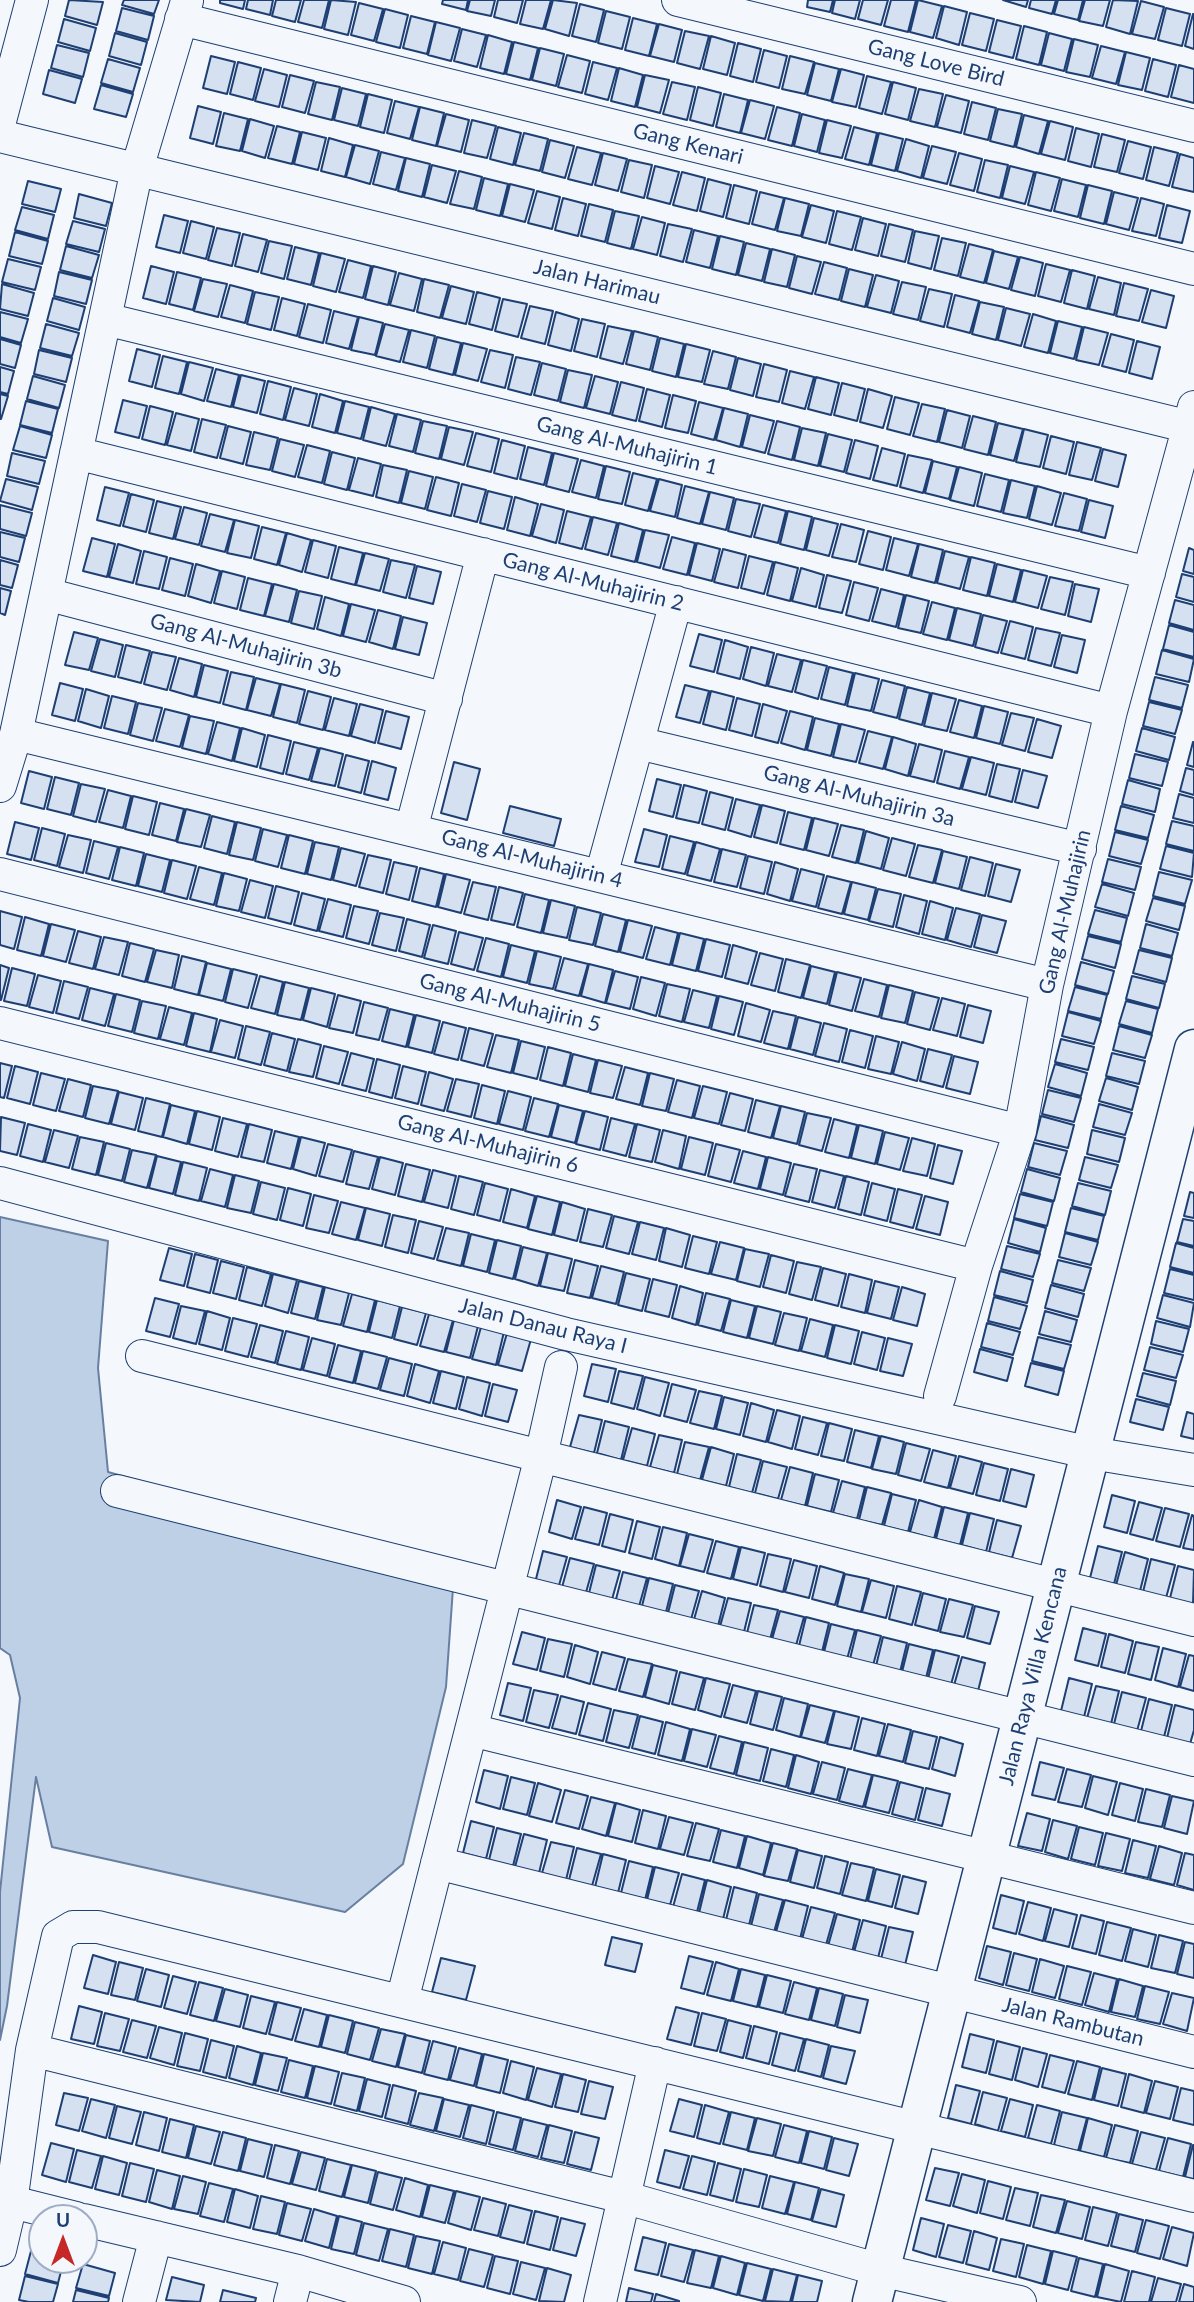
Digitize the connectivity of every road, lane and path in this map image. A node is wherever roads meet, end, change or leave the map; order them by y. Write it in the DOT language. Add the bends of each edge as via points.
graph roads {
  1 [pos="32,0"];
  2 [pos="678,0"];
  3 [pos="184,10"];
  4 [pos="0,121"];
  5 [pos="1194,126"];
  6 [pos="0,136"];
  7 [pos="137,169"];
  8 [pos="1194,269"];
  9 [pos="105,318"];
  10 [pos="1192,420"];
  11 [pos="76,453"];
  12 [pos="483,554"];
  13 [pos="1149,573"];
  14 [pos="46,594"];
  15 [pos="676,602"];
  16 [pos="446,699"];
  17 [pos="1111,711"];
  18 [pos="16,734"];
  19 [pos="638,743"];
  20 [pos="0,786"];
  21 [pos="411,830"];
  22 [pos="1080,849"];
  23 [pos="0,874"];
  24 [pos="601,876"];
  25 [pos="1047,985"];
  26 [pos="0,1023"];
  27 [pos="1194,1049"];
  28 [pos="1020,1131"];
  29 [pos="0,1183"];
  30 [pos="976,1266"];
  31 [pos="142,1356"];
  32 [pos="561,1367"];
  33 [pos="940,1396"];
  34 [pos="1091,1453"];
  35 [pos="541,1456"];
  36 [pos="1194,1470"];
  37 [pos="117,1491"];
  38 [pos="1057,1585"];
  39 [pos="507,1588"];
  40 [pos="1194,1620"];
  41 [pos="1023,1717"];
  42 [pos="471,1730"];
  43 [pos="1194,1760"];
  44 [pos="987,1858"];
  45 [pos="437,1863"];
  46 [pos="1194,1909"];
  47 [pos="952,1992"];
  48 [pos="402,2001"];
  49 [pos="32,2050"];
  50 [pos="1194,2052"];
  51 [pos="654,2063"];
  52 [pos="918,2128"];
  53 [pos="1194,2196"];
  54 [pos="624,2197"];
  55 [pos="6,2201"];
  56 [pos="28,2206"];
  57 [pos="98,2223"];
  58 [pos="156,2237"];
  59 [pos="0,2250"];
  60 [pos="298,2271"];
  61 [pos="876,2286"];
  62 [pos="139,2302"];
  63 [pos="290,2302"];
  64 [pos="404,2302"];
  65 [pos="600,2302"];
  66 [pos="1020,2302"];
  1 -- 4 [label="street"];
  2 -- 5 [label="street, Gang Love Bird"];
  3 -- 7 [label="street"];
  3 -- 8 [label="street, Gang Kenari"];
  6 -- 7 [label="street, Jalan Harimau"];
  7 -- 9 [label="street"];
  7 -- 10 [label="street, Jalan Harimau"];
  9 -- 11 [label="street"];
  9 -- 13 [label="street, Gang Al-Muhajirin 1"];
  10 -- 13 [label="street, Gang Al-Muhajirin"];
  11 -- 12 [label="street, Gang Al-Muhajirin 2"];
  11 -- 14 [label="street"];
  12 -- 15 [label="street, Gang Al-Muhajirin 2"];
  12 -- 16 [label="street"];
  13 -- 17 [label="street, Gang Al-Muhajirin"];
  14 -- 16 [label="street, Gang Al-Muhajirin 3b"];
  14 -- 18 [label="street"];
  15 -- 17 [label="street, Gang Al-Muhajirin 2"];
  15 -- 19 [label="street"];
  16 -- 21 [label="street"];
  17 -- 22 [label="street, Gang Al-Muhajirin"];
  18 -- 20 [label="street"];
  18 -- 21 [label="street, Gang Al-Muhajirin 4"];
  19 -- 22 [label="street, Gang Al-Muhajirin 3a"];
  19 -- 24 [label="street"];
  21 -- 24 [label="street, Gang Al-Muhajirin 4"];
  22 -- 25 [label="street, Gang Al-Muhajirin"];
  23 -- 28 [label="street, Gang Al-Muhajirin 5"];
  24 -- 25 [label="street, Gang Al-Muhajirin 4"];
  25 -- 28 [label="street, Gang Al-Muhajirin"];
  26 -- 30 [label="street, Gang Al-Muhajirin 6"];
  27 -- 34 [label="street, Jalan Raya Villa Kencana"];
  28 -- 30 [label="street, Gang Al-Muhajirin"];
  29 -- 34 [label="street, Jalan Danau Raya I" via="566,1334"];
  30 -- 33 [label="street, Gang Al-Muhajirin"];
  31 -- 35 [label="street"];
  32 -- 35 [label="street"];
  34 -- 36 [label="street, Jalan Danau Raya I"];
  34 -- 38 [label="street, Jalan Raya Villa Kencana"];
  35 -- 38 [label="street"];
  35 -- 39 [label="street"];
  37 -- 39 [label="street"];
  38 -- 40 [label="street"];
  38 -- 41 [label="street, Jalan Raya Villa Kencana"];
  39 -- 41 [label="street"];
  39 -- 42 [label="street"];
  41 -- 43 [label="street"];
  41 -- 44 [label="street, Jalan Raya Villa Kencana"];
  42 -- 44 [label="street"];
  42 -- 45 [label="street"];
  44 -- 46 [label="street"];
  44 -- 47 [label="street, Jalan Raya Villa Kencana"];
  45 -- 47 [label="street, Jalan Rambutan"];
  45 -- 48 [label="street"];
  47 -- 50 [label="street, Jalan Rambutan"];
  47 -- 52 [label="street, Jalan Raya Villa Kencana"];
  48 -- 49 [label="street" via="98,1927 73,1927 58,1936"];
  48 -- 51 [label="street"];
  49 -- 54 [label="street"];
  49 -- 55 [label="street"];
  51 -- 52 [label="street"];
  51 -- 54 [label="street"];
  52 -- 53 [label="street"];
  52 -- 61 [label="street, Jalan Raya Villa Kencana"];
  54 -- 61 [label="street"];
  54 -- 65 [label="street"];
  55 -- 56 [label="street"];
  55 -- 59 [label="street"];
  57 -- 58 [label="street"];
  58 -- 60 [label="street"];
  58 -- 62 [label="street"];
  60 -- 63 [label="street"];
  60 -- 64 [label="street"];
  61 -- 66 [label="street"];
}
